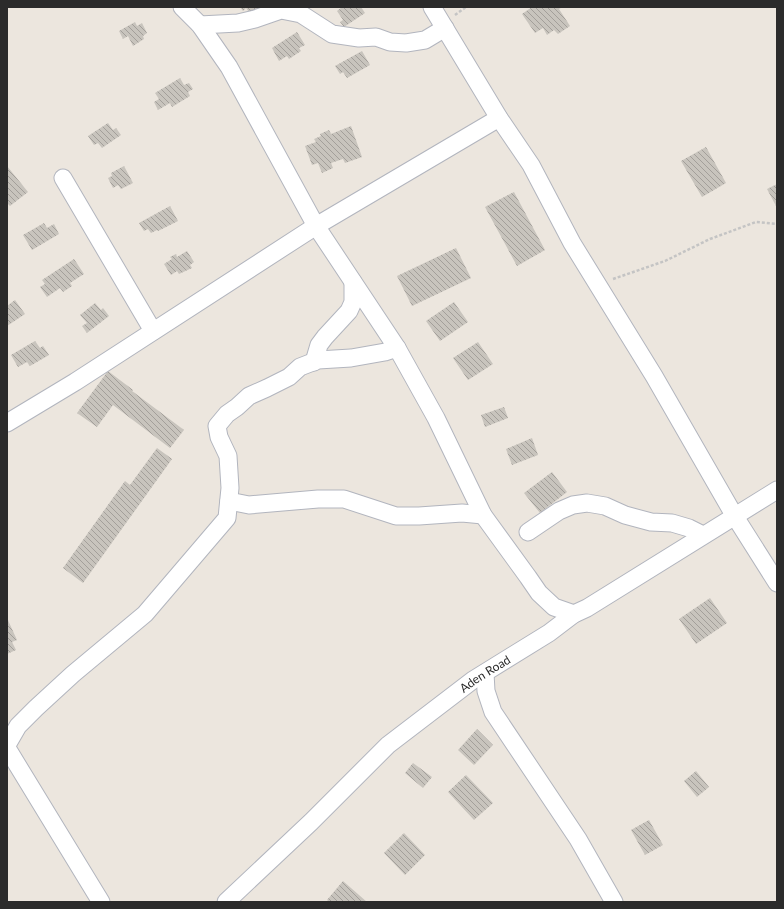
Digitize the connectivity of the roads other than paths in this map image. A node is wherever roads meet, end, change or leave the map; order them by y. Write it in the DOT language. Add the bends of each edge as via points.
graph roads {
  1 [pos="182,7"];
  2 [pos="432,7"];
  3 [pos="200,26"];
  4 [pos="445,28"];
  5 [pos="498,118"];
  6 [pos="63,178"];
  7 [pos="316,226"];
  8 [pos="353,282"];
  9 [pos="153,331"];
  10 [pos="397,348"];
  11 [pos="314,362"];
  12 [pos="7,424"];
  13 [pos="777,490"];
  14 [pos="229,501"];
  15 [pos="483,515"];
  16 [pos="734,515"];
  17 [pos="528,532"];
  18 [pos="703,535"];
  19 [pos="777,583"];
  20 [pos="574,614"];
  21 [pos="485,673"];
  22 [pos="7,746"];
  23 [pos="102,902"];
  24 [pos="226,902"];
  25 [pos="614,902"];
  1 -- 3 [label="street"];
  2 -- 4 [label="street"];
  3 -- 4 [label="street" via="238,23 281,10 302,14 332,34 376,38 390,42 425,40"];
  3 -- 7 [label="street" via="229,67"];
  4 -- 5 [label="street"];
  5 -- 7 [label="street"];
  5 -- 16 [label="street" via="531,165 572,243 654,376"];
  6 -- 9 [label="street"];
  7 -- 8 [label="street"];
  7 -- 9 [label="street"];
  8 -- 10 [label="street"];
  8 -- 11 [label="street" via="353,302 344,318 319,345"];
  9 -- 12 [label="street"];
  10 -- 11 [label="street" via="351,358"];
  10 -- 15 [label="street" via="436,418"];
  11 -- 14 [label="street" via="248,396 217,426 228,456"];
  13 -- 16 [label="street, Aden Road"];
  14 -- 15 [label="street" via="249,505 318,499 344,500 396,516 462,513"];
  14 -- 22 [label="street" via="227,518 145,614 72,674 18,726"];
  15 -- 20 [label="street" via="539,593 554,607"];
  16 -- 18 [label="street, Aden Road"];
  16 -- 19 [label="street"];
  17 -- 18 [label="street" via="559,511 587,503 605,506 651,522 689,528"];
  18 -- 20 [label="street, Aden Road"];
  20 -- 21 [label="street, Aden Road" via="549,633"];
  21 -- 24 [label="street, Aden Road" via="388,745"];
  21 -- 25 [label="street" via="486,691 493,712 578,839"];
  22 -- 23 [label="street"];
}
